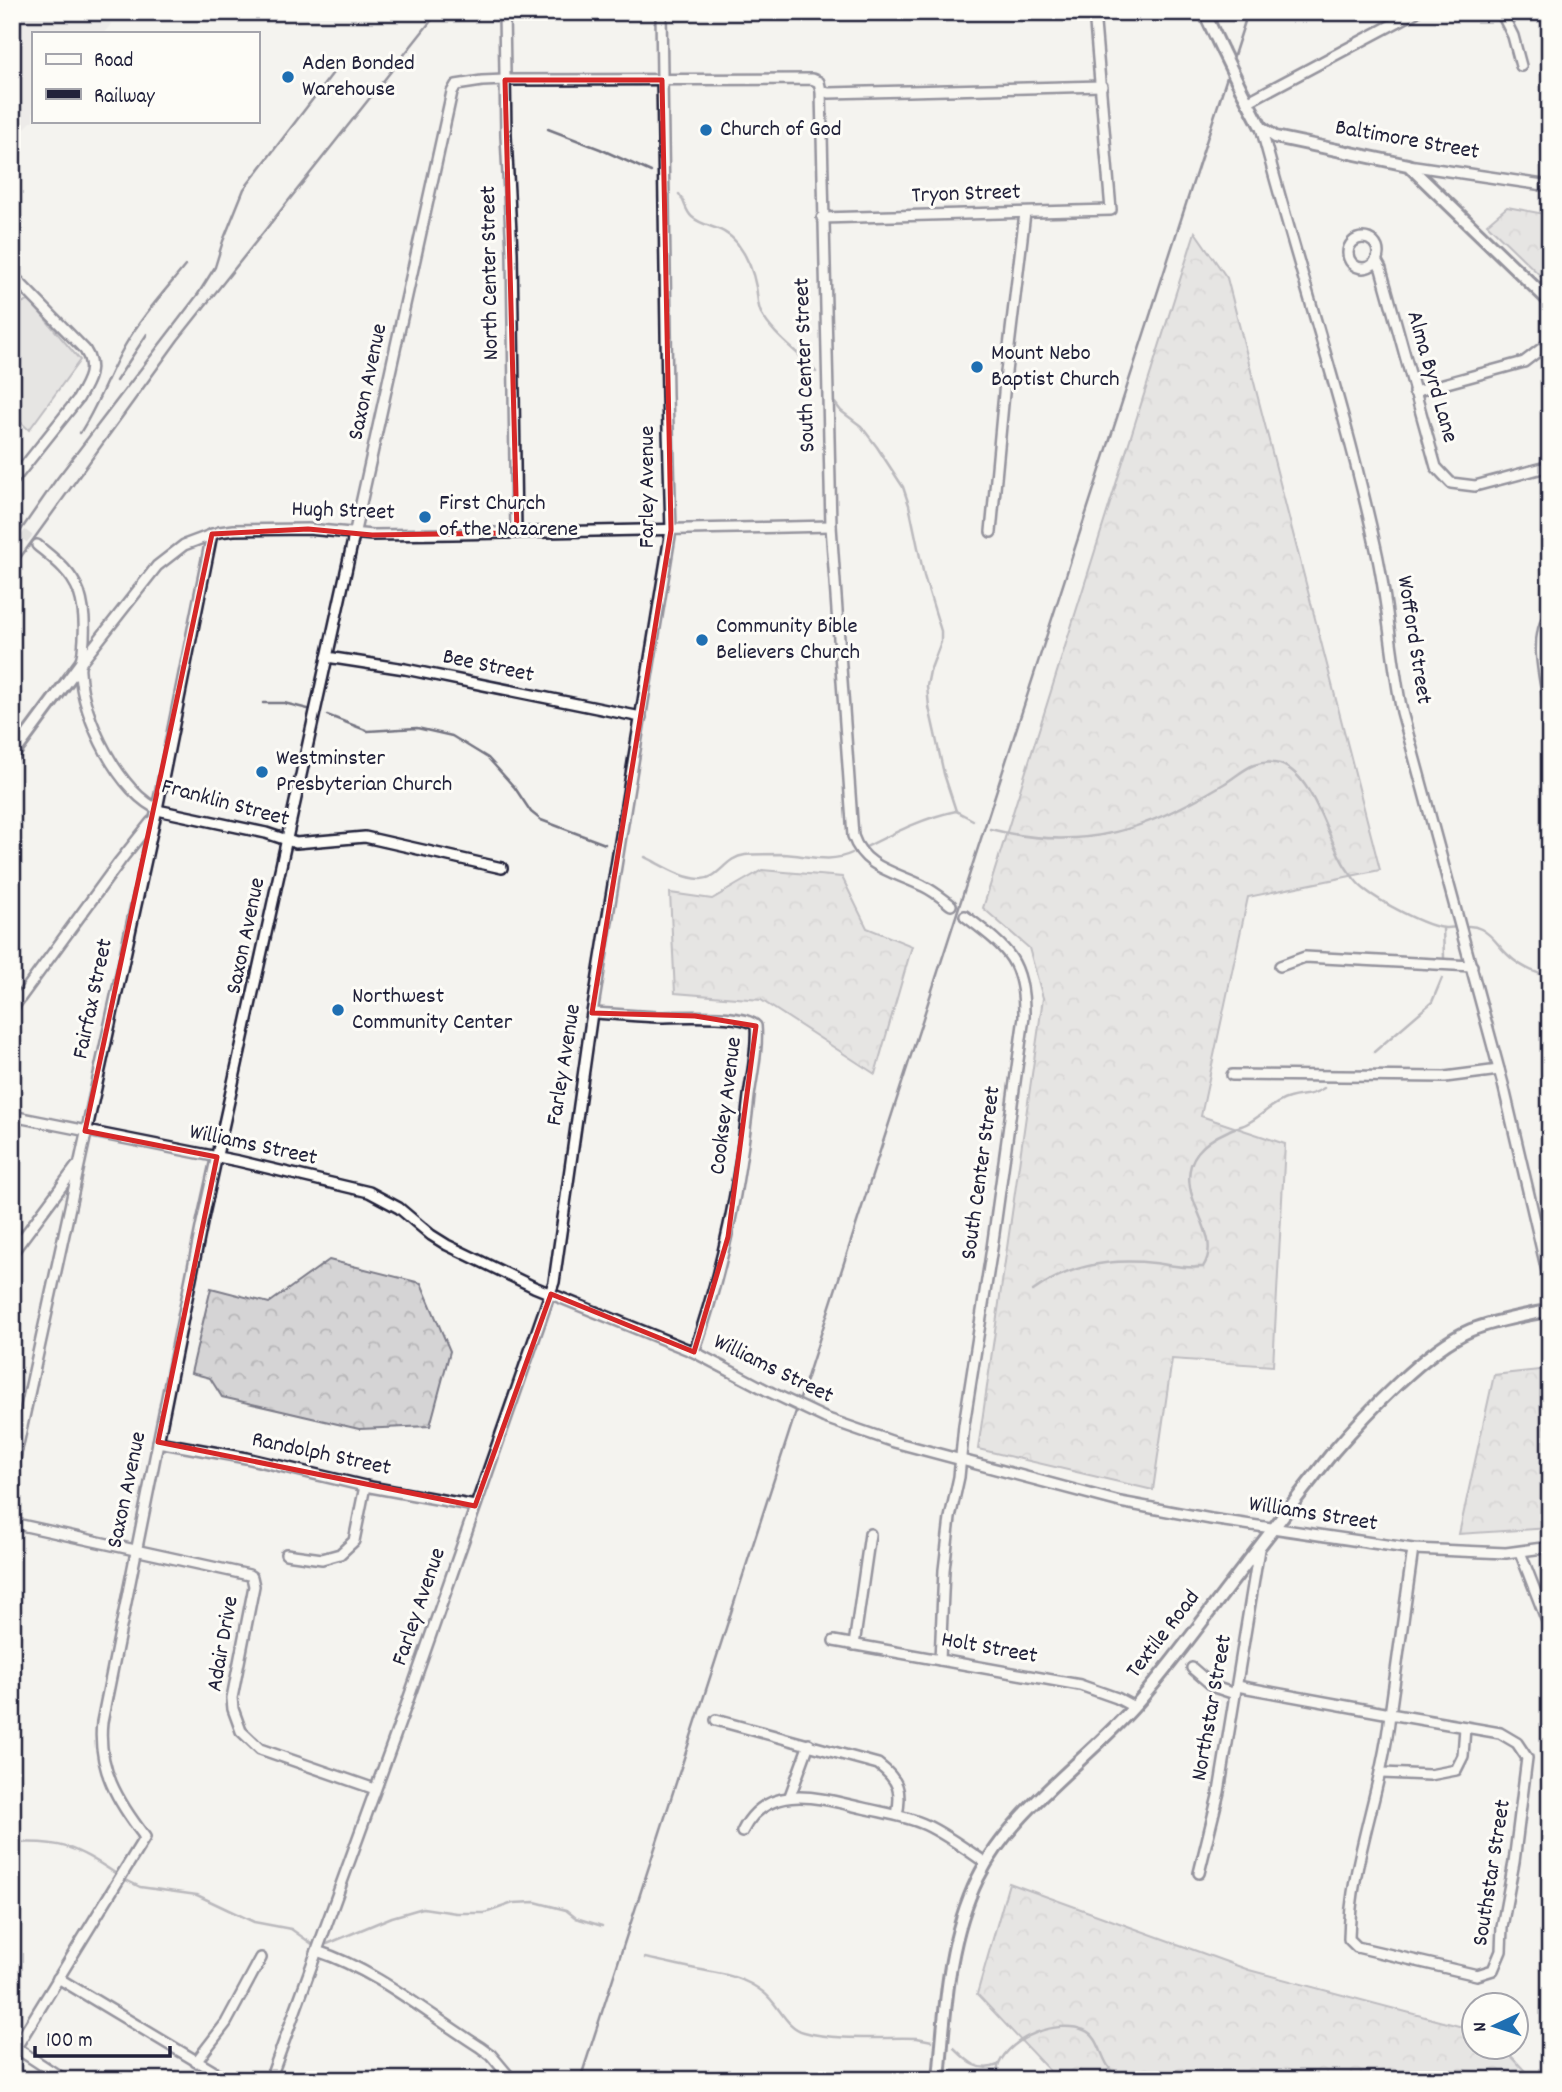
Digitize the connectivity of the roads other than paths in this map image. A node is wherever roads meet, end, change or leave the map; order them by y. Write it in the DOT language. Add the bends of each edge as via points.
graph roads {
  1 [pos="504,12"];
  2 [pos="662,12"];
  3 [pos="1094,12"];
  4 [pos="1204,12"];
  5 [pos="1416,12"];
  6 [pos="1501,12"];
  7 [pos="1521,66"];
  8 [pos="505,80"];
  9 [pos="662,80"];
  10 [pos="1102,86"];
  11 [pos="821,91"];
  12 [pos="1247,102"];
  13 [pos="1261,127"];
  14 [pos="1408,165"];
  15 [pos="1550,186"];
  16 [pos="1025,213"];
  17 [pos="822,218"];
  18 [pos="1376,260"];
  19 [pos="12,275"];
  20 [pos="1550,302"];
  21 [pos="1550,342"];
  22 [pos="1414,392"];
  23 [pos="1550,466"];
  24 [pos="12,482"];
  25 [pos="831,526"];
  26 [pos="671,530"];
  27 [pos="991,532"];
  28 [pos="354,533"];
  29 [pos="516,533"];
  30 [pos="212,534"];
  31 [pos="37,545"];
  32 [pos="1550,614"];
  33 [pos="327,657"];
  34 [pos="80,664"];
  35 [pos="1550,710"];
  36 [pos="641,716"];
  37 [pos="12,756"];
  38 [pos="156,813"];
  39 [pos="287,839"];
  40 [pos="502,868"];
  41 [pos="951,905"];
  42 [pos="965,916"];
  43 [pos="1280,966"];
  44 [pos="1472,966"];
  45 [pos="12,1009"];
  46 [pos="592,1013"];
  47 [pos="1499,1070"];
  48 [pos="1232,1075"];
  49 [pos="12,1116"];
  50 [pos="85,1131"];
  51 [pos="217,1157"];
  52 [pos="79,1163"];
  53 [pos="12,1253"];
  54 [pos="1550,1284"];
  55 [pos="551,1294"];
  56 [pos="1550,1310"];
  57 [pos="694,1352"];
  58 [pos="158,1442"];
  59 [pos="961,1459"];
  60 [pos="12,1472"];
  61 [pos="365,1486"];
  62 [pos="475,1506"];
  63 [pos="12,1523"];
  64 [pos="1273,1528"];
  65 [pos="870,1534"];
  66 [pos="1259,1547"];
  67 [pos="1550,1548"];
  68 [pos="135,1549"];
  69 [pos="1412,1549"];
  70 [pos="1520,1552"];
  71 [pos="286,1554"];
  72 [pos="1550,1629"];
  73 [pos="834,1641"];
  74 [pos="854,1645"];
  75 [pos="940,1660"];
  76 [pos="1192,1668"];
  77 [pos="1236,1690"];
  78 [pos="1134,1707"];
  79 [pos="1390,1714"];
  80 [pos="716,1720"];
  81 [pos="1465,1727"];
  82 [pos="809,1744"];
  83 [pos="1382,1773"];
  84 [pos="375,1789"];
  85 [pos="790,1796"];
  86 [pos="897,1815"];
  87 [pos="742,1832"];
  88 [pos="986,1863"];
  89 [pos="1199,1873"];
  90 [pos="317,1951"];
  91 [pos="261,1958"];
  92 [pos="58,1978"];
  93 [pos="14,2051"];
  94 [pos="196,2062"];
  95 [pos="65,2080"];
  96 [pos="228,2080"];
  97 [pos="270,2080"];
  98 [pos="512,2080"];
  99 [pos="939,2080"];
  1 -- 8 [label="street, North Center Street"];
  2 -- 9 [label="street, Farley Avenue"];
  3 -- 10 [label="street"];
  4 -- 12 [label="street, Wofford Street, bridge"];
  5 -- 12 [label="street"];
  6 -- 7 [label="street"];
  8 -- 9 [label="street"];
  8 -- 28 [label="street, Saxon Avenue" via="453,88"];
  8 -- 29 [label="street, North Center Street"];
  9 -- 11 [label="street" via="813,79"];
  9 -- 26 [label="street, Farley Avenue"];
  10 -- 11 [label="street"];
  10 -- 16 [label="street, Tryon Street" via="1111,210"];
  11 -- 17 [label="street, South Center Street"];
  12 -- 13 [label="street, Wofford Street"];
  13 -- 14 [label="street, Baltimore Street" via="1283,140"];
  13 -- 44 [label="street, Wofford Street" via="1370,519 1402,712"];
  14 -- 15 [label="street, Baltimore Street"];
  14 -- 20 [label="street"];
  16 -- 17 [label="street, Tryon Street"];
  16 -- 27 [label="street"];
  17 -- 25 [label="street, South Center Street"];
  18 -- 22 [label="street, Alma Byrd Lane"];
  19 -- 24 [label="street" via="85,350 92,370 78,398"];
  21 -- 22 [label="street" via="1524,362"];
  22 -- 23 [label="street, Alma Byrd Lane" via="1436,467 1451,483 1475,486"];
  25 -- 26 [label="street, Hugh Street"];
  25 -- 41 [label="street, South Center Street" via="853,836 873,864 925,887"];
  26 -- 29 [label="street, Hugh Street"];
  26 -- 36 [label="street, Farley Avenue"];
  28 -- 29 [label="street, Hugh Street"];
  28 -- 30 [label="street, Hugh Street" via="308,529"];
  28 -- 33 [label="street, Saxon Avenue"];
  30 -- 34 [label="street, Hugh Street" via="184,545 157,566"];
  30 -- 38 [label="street, Fairfax Street"];
  31 -- 34 [label="street, Franklin Street" via="66,570 81,597"];
  32 -- 35 [label="street" via="1543,629 1542,651"];
  33 -- 36 [label="street, Bee Street"];
  33 -- 39 [label="street, Saxon Avenue"];
  34 -- 37 [label="street"];
  34 -- 38 [label="street, Franklin Street" via="85,708 99,741"];
  36 -- 46 [label="street, Farley Avenue"];
  38 -- 39 [label="street, Franklin Street" via="212,820"];
  38 -- 45 [label="street"];
  38 -- 50 [label="street, Fairfax Street"];
  39 -- 40 [label="street, Franklin Street" via="299,843 365,837"];
  39 -- 51 [label="street, Saxon Avenue"];
  42 -- 59 [label="street, South Center Street" via="1011,956 1025,999"];
  43 -- 44 [label="street" via="1305,957"];
  44 -- 47 [label="street, Wofford Street"];
  46 -- 55 [label="street, Farley Avenue"];
  46 -- 57 [label="street, Cooksey Avenue" via="695,1016 748,1021 756,1026 728,1237"];
  47 -- 48 [label="street" via="1445,1077"];
  47 -- 54 [label="street, Wofford Street"];
  49 -- 50 [label="street, Williams Street"];
  50 -- 51 [label="street, Williams Street"];
  50 -- 52 [label="street, Fairfax Street"];
  51 -- 55 [label="street, Williams Street" via="369,1192 399,1208 439,1240"];
  51 -- 58 [label="street, Saxon Avenue"];
  52 -- 53 [label="street"];
  52 -- 60 [label="street, Fairfax Street"];
  55 -- 57 [label="street, Williams Street"];
  55 -- 62 [label="street, Farley Avenue"];
  56 -- 64 [label="street, Textile Road" via="1471,1330 1430,1357 1349,1433"];
  57 -- 59 [label="street, Williams Street, bridge" via="825,1418"];
  58 -- 61 [label="street, Randolph Street"];
  58 -- 68 [label="street, Saxon Avenue"];
  59 -- 64 [label="street, Williams Street" via="1120,1502"];
  59 -- 75 [label="street, South Center Street" via="944,1570"];
  61 -- 62 [label="street, Randolph Street"];
  61 -- 71 [label="street" via="354,1541 340,1554 322,1559"];
  62 -- 84 [label="street, Farley Avenue"];
  63 -- 68 [label="street"];
  64 -- 66 [label="street, Textile Road"];
  64 -- 69 [label="street, Williams Street"];
  65 -- 74 [label="street"];
  66 -- 77 [label="street, Northstar Street"];
  66 -- 78 [label="street, Textile Road"];
  67 -- 70 [label="street, Williams Street"];
  68 -- 84 [label="street, Adair Drive" via="253,1577 232,1698 241,1731 260,1749"];
  68 -- 92 [label="street, Saxon Avenue" via="100,1737 109,1781 145,1837"];
  69 -- 70 [label="street, Williams Street"];
  69 -- 79 [label="street, Southstar Street"];
  70 -- 72 [label="street"];
  73 -- 74 [label="street, Holt Street"];
  74 -- 75 [label="street, Holt Street"];
  75 -- 78 [label="street, Holt Street" via="1080,1685"];
  76 -- 77 [label="street" via="1214,1687"];
  77 -- 79 [label="street"];
  77 -- 89 [label="street, Northstar Street"];
  78 -- 88 [label="street, Textile Road" via="1034,1806"];
  79 -- 81 [label="street, Southstar Street"];
  79 -- 83 [label="street, Southstar Street"];
  80 -- 82 [label="street"];
  81 -- 83 [label="street" via="1463,1756 1456,1770 1430,1775"];
  81 -- 83 [label="street, Southstar Street" via="1504,1734 1524,1750 1528,1762 1499,1960 1489,1973 1477,1975 1429,1965 1350,1942 1352,1889"];
  82 -- 85 [label="street"];
  82 -- 86 [label="street" via="886,1770 901,1796"];
  84 -- 90 [label="street, Farley Avenue"];
  85 -- 86 [label="street"];
  85 -- 87 [label="street" via="759,1809"];
  86 -- 88 [label="street" via="929,1826"];
  88 -- 99 [label="street, Textile Road" via="953,1956 943,2011"];
  90 -- 97 [label="street, Farley Avenue"];
  90 -- 98 [label="street" via="390,1986 480,2047"];
  91 -- 94 [label="street" via="226,2022"];
  92 -- 93 [label="street"];
  92 -- 94 [label="street"];
  93 -- 95 [label="street"];
  94 -- 96 [label="street"];
}
